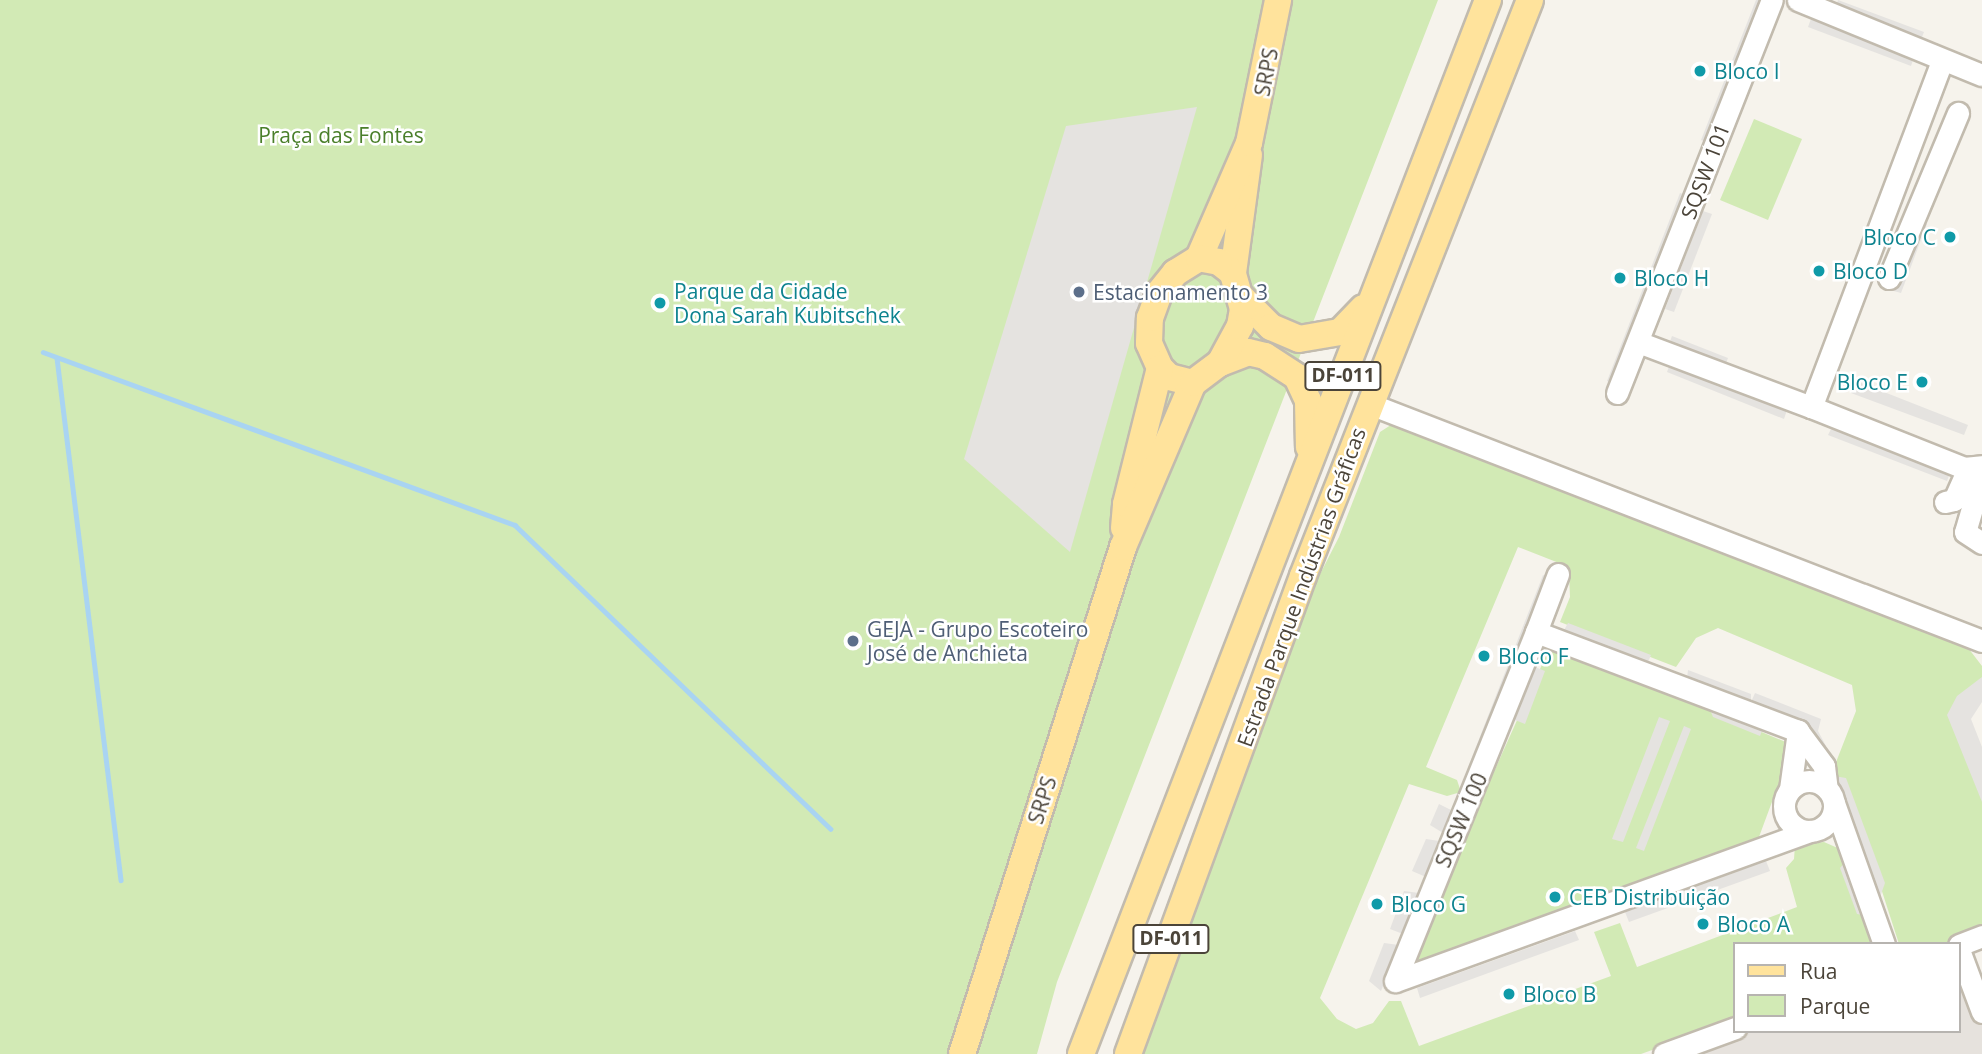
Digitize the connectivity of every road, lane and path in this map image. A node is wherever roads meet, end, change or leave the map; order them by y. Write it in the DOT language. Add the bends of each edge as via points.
graph roads {
  1 [pos="1278,0"];
  2 [pos="1488,0"];
  3 [pos="1530,0"];
  4 [pos="1772,0"];
  5 [pos="1798,0"];
  6 [pos="1942,61"];
  7 [pos="1982,75"];
  8 [pos="1958,113"];
  9 [pos="1249,143"];
  10 [pos="1889,196"];
  11 [pos="1920,204"];
  12 [pos="1199,258"];
  13 [pos="1889,278"];
  14 [pos="1379,283"];
  15 [pos="1237,284"];
  16 [pos="1638,342"];
  17 [pos="1220,363"];
  18 [pos="1160,368"];
  19 [pos="1193,383"];
  20 [pos="1617,393"];
  21 [pos="1370,404"];
  22 [pos="1811,407"];
  23 [pos="1977,470"];
  24 [pos="1306,471"];
  25 [pos="1945,502"];
  26 [pos="1982,542"];
  27 [pos="1123,547"];
  28 [pos="1558,574"];
  29 [pos="1536,632"];
  30 [pos="1982,641"];
  31 [pos="1798,731"];
  32 [pos="1198,752"];
  33 [pos="1830,796"];
  34 [pos="1787,797"];
  35 [pos="1215,824"];
  36 [pos="1814,830"];
  37 [pos="1849,846"];
  38 [pos="1765,848"];
  39 [pos="1982,936"];
  40 [pos="1883,942"];
  41 [pos="1961,944"];
  42 [pos="1961,955"];
  43 [pos="1982,1012"];
  44 [pos="1734,1028"];
  45 [pos="1082,1048"];
  46 [pos="962,1054"];
  47 [pos="1128,1054"];
  48 [pos="1664,1054"];
  1 -- 9 [label="main road, SRPS"];
  2 -- 14 [label="main road, Estrada Parque Indústrias Gráficas / DF-011"];
  3 -- 21 [label="main road, Estrada Parque Indústrias Gráficas / DF-011"];
  4 -- 16 [label="street, SQSW 101"];
  5 -- 6 [label="street"];
  6 -- 7 [label="street"];
  6 -- 10 [label="street"];
  8 -- 11 [label="street"];
  9 -- 12 [label="main road, SRPS"];
  9 -- 15 [label="main road, SRPS"];
  10 -- 11 [label="street"];
  10 -- 22 [label="street"];
  11 -- 13 [label="street"];
  12 -- 15 [label="main road" via="1219,262"];
  12 -- 18 [label="main road, SRPS" via="1175,274 1154,305 1149,343"];
  14 -- 15 [label="main road" via="1350,325 1312,340 1271,327"];
  14 -- 24 [label="main road, Estrada Parque Indústrias Gráficas / DF-011"];
  15 -- 17 [label="main road, SRPS" via="1240,326"];
  16 -- 20 [label="street, SQSW 101"];
  16 -- 22 [label="street"];
  17 -- 19 [label="main road, SRPS"];
  17 -- 24 [label="main road" via="1248,352 1265,356 1297,377 1308,401 1310,421"];
  18 -- 19 [label="main road" via="1169,377"];
  18 -- 27 [label="main road, SRPS" via="1126,504"];
  19 -- 27 [label="main road, SRPS"];
  21 -- 30 [label="street"];
  21 -- 35 [label="main road, Estrada Parque Indústrias Gráficas / DF-011"];
  22 -- 23 [label="street"];
  23 -- 25 [label="street" via="1954,500"];
  23 -- 26 [label="street" via="1965,533"];
  24 -- 32 [label="main road, Estrada Parque Indústrias Gráficas / DF-011"];
  27 -- 46 [label="main road, SRPS"];
  28 -- 29 [label="street"];
  29 -- 31 [label="street"];
  29 -- 38 [label="street, SQSW 100" via="1395,981"];
  31 -- 33 [label="street" via="1824,766"];
  31 -- 34 [label="street"];
  32 -- 35 [label="main road"];
  32 -- 45 [label="main road, Estrada Parque Indústrias Gráficas / DF-011"];
  33 -- 34 [label="street" via="1813,781"];
  33 -- 36 [label="street" via="1830,818"];
  33 -- 37 [label="street"];
  34 -- 36 [label="street" via="1788,820"];
  34 -- 38 [label="street"];
  35 -- 47 [label="main road, Estrada Parque Indústrias Gráficas / DF-011"];
  36 -- 37 [label="street"];
  36 -- 38 [label="street, SQSW 100"];
  37 -- 40 [label="street"];
  39 -- 41 [label="street"];
  42 -- 43 [label="street"];
  44 -- 48 [label="street"];
}
